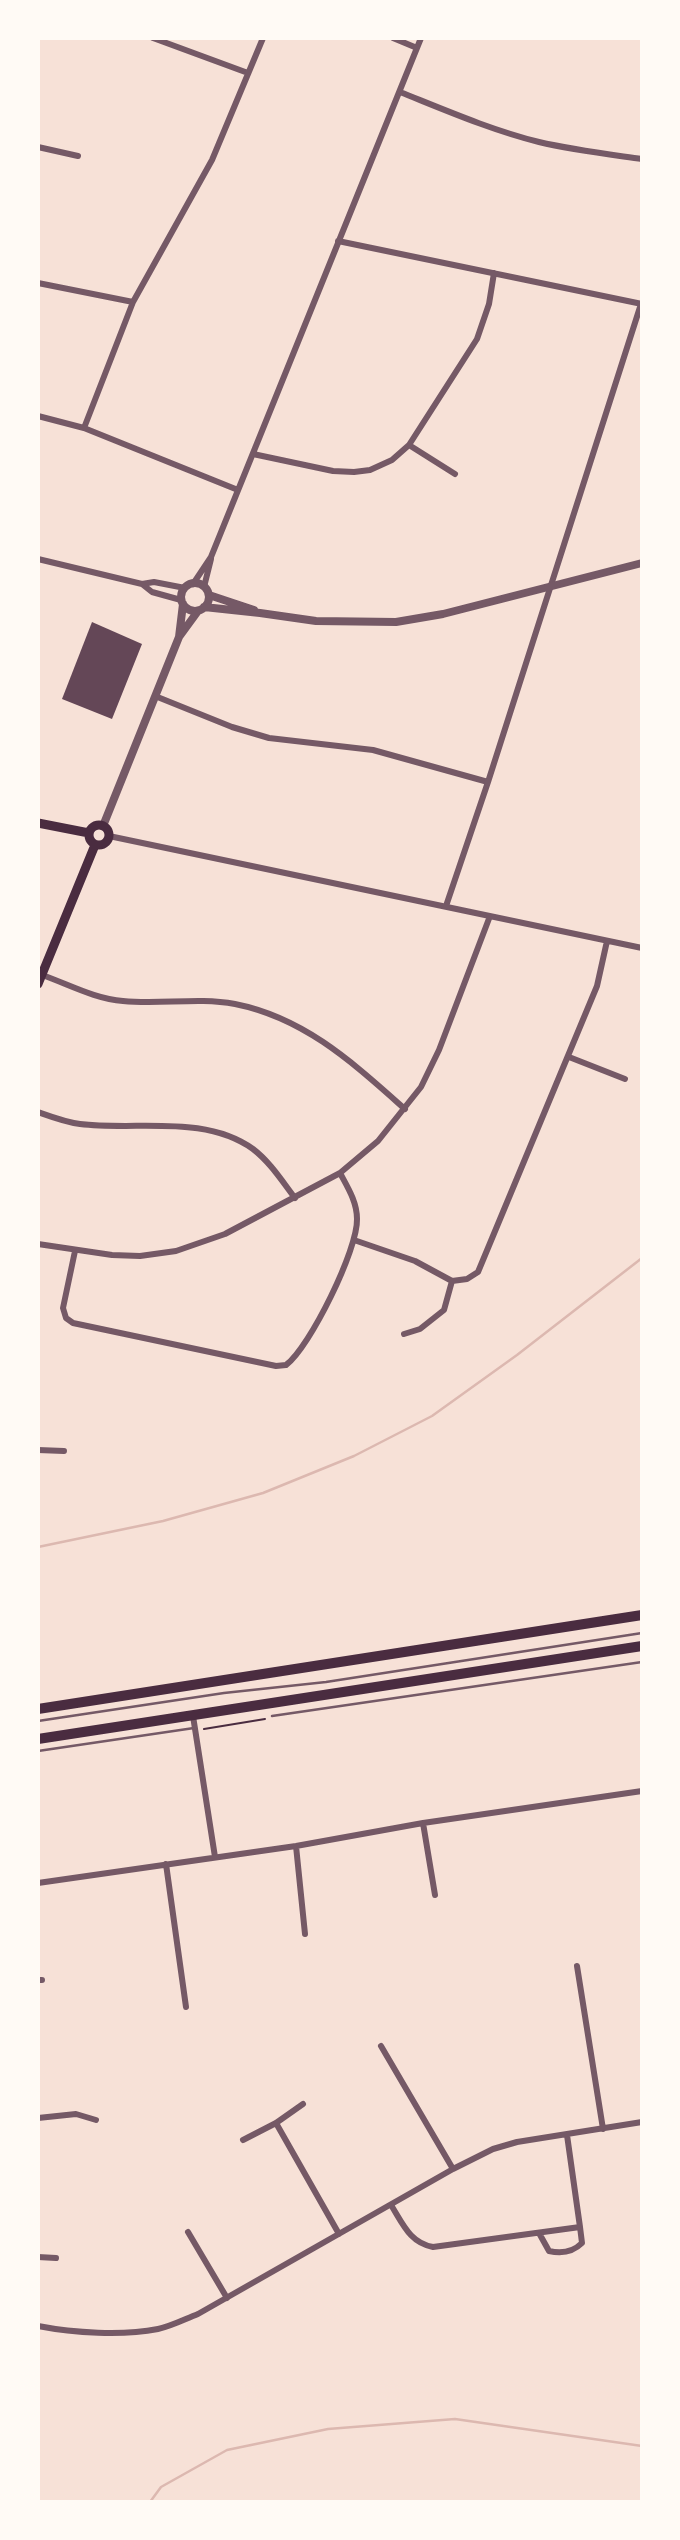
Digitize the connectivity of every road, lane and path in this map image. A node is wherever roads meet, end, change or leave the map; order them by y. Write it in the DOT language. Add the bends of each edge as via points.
graph roads {
  1 [pos="153,38"];
  2 [pos="263,38"];
  3 [pos="393,38"];
  4 [pos="421,38"];
  5 [pos="417,48"];
  6 [pos="248,73"];
  7 [pos="400,92"];
  8 [pos="38,147"];
  9 [pos="78,156"];
  10 [pos="642,159"];
  11 [pos="338,241"];
  12 [pos="494,273"];
  13 [pos="38,283"];
  14 [pos="133,302"];
  15 [pos="641,304"];
  16 [pos="38,416"];
  17 [pos="84,428"];
  18 [pos="409,445"];
  19 [pos="253,454"];
  20 [pos="455,474"];
  21 [pos="238,490"];
  22 [pos="211,557"];
  23 [pos="38,559"];
  24 [pos="642,563"];
  25 [pos="142,584"];
  26 [pos="189,586"];
  27 [pos="550,587"];
  28 [pos="206,591"];
  29 [pos="182,602"];
  30 [pos="201,609"];
  31 [pos="260,613"];
  32 [pos="179,637"];
  33 [pos="155,696"];
  34 [pos="488,782"];
  35 [pos="38,823"];
  36 [pos="103,826"];
  37 [pos="89,833"];
  38 [pos="109,836"];
  39 [pos="95,845"];
  40 [pos="446,906"];
  41 [pos="490,916"];
  42 [pos="607,941"];
  43 [pos="642,948"];
  44 [pos="40,979"];
  45 [pos="569,1056"];
  46 [pos="625,1079"];
  47 [pos="405,1109"];
  48 [pos="38,1112"];
  49 [pos="340,1173"];
  50 [pos="295,1198"];
  51 [pos="354,1240"];
  52 [pos="38,1244"];
  53 [pos="75,1251"];
  54 [pos="452,1281"];
  55 [pos="404,1335"];
  56 [pos="38,1450"];
  57 [pos="64,1451"];
  58 [pos="642,1615"];
  59 [pos="642,1633"];
  60 [pos="642,1646"];
  61 [pos="642,1662"];
  62 [pos="38,1709"];
  63 [pos="193,1716"];
  64 [pos="272,1716"];
  65 [pos="38,1721"];
  66 [pos="195,1728"];
  67 [pos="38,1739"];
  68 [pos="38,1751"];
  69 [pos="642,1791"];
  70 [pos="423,1823"];
  71 [pos="296,1846"];
  72 [pos="215,1857"];
  73 [pos="166,1864"];
  74 [pos="38,1883"];
  75 [pos="435,1895"];
  76 [pos="305,1934"];
  77 [pos="577,1966"];
  78 [pos="186,2007"];
  79 [pos="382,2046"];
  80 [pos="303,2104"];
  81 [pos="38,2118"];
  82 [pos="96,2120"];
  83 [pos="642,2122"];
  84 [pos="276,2123"];
  85 [pos="603,2129"];
  86 [pos="567,2135"];
  87 [pos="243,2140"];
  88 [pos="453,2168"];
  89 [pos="390,2205"];
  90 [pos="580,2227"];
  91 [pos="188,2232"];
  92 [pos="539,2233"];
  93 [pos="339,2234"];
  94 [pos="38,2257"];
  95 [pos="56,2259"];
  96 [pos="227,2298"];
  97 [pos="38,2326"];
  1 -- 6 [label="street"];
  2 -- 6 [label="street"];
  3 -- 5 [label="street"];
  4 -- 5 [label="street"];
  5 -- 7 [label="street"];
  6 -- 14 [label="street" via="212,160"];
  7 -- 10 [label="street" via="537,142"];
  7 -- 11 [label="street"];
  8 -- 9 [label="street"];
  11 -- 12 [label="street"];
  11 -- 19 [label="street"];
  12 -- 15 [label="street"];
  12 -- 18 [label="street" via="477,339"];
  13 -- 14 [label="street"];
  14 -- 17 [label="street"];
  15 -- 27 [label="street"];
  16 -- 17 [label="street"];
  17 -- 21 [label="street"];
  18 -- 19 [label="street" via="382,465 354,472"];
  18 -- 20 [label="street"];
  19 -- 21 [label="street"];
  21 -- 22 [label="street"];
  22 -- 26 [label="street"];
  22 -- 28 [label="street"];
  23 -- 25 [label="street"];
  24 -- 27 [label="street"];
  25 -- 26 [label="street"];
  25 -- 29 [label="street"];
  26 -- 28 [label="street"];
  26 -- 29 [label="street"];
  27 -- 31 [label="street" via="396,622 316,621"];
  27 -- 34 [label="street"];
  28 -- 30 [label="street"];
  28 -- 31 [label="street"];
  29 -- 30 [label="street" via="189,610"];
  29 -- 32 [label="street"];
  30 -- 31 [label="street"];
  30 -- 32 [label="street"];
  32 -- 33 [label="street"];
  33 -- 34 [label="street" via="269,738 373,750"];
  33 -- 36 [label="street"];
  34 -- 40 [label="street"];
  35 -- 37 [label="main road"];
  36 -- 37 [label="main road" via="93,827"];
  36 -- 38 [label="main road"];
  37 -- 39 [label="main road"];
  38 -- 39 [label="main road" via="103,845"];
  38 -- 40 [label="street"];
  39 -- 44 [label="main road"];
  40 -- 41 [label="street"];
  41 -- 42 [label="street"];
  41 -- 47 [label="street" via="430,1070"];
  42 -- 43 [label="street"];
  42 -- 45 [label="street" via="599,981"];
  44 -- 47 [label="street" via="117,1000 200,1000 266,1013 323,1040"];
  45 -- 46 [label="street"];
  45 -- 54 [label="street" via="483,1265 473,1276"];
  47 -- 49 [label="street" via="378,1141"];
  48 -- 50 [label="street" via="86,1124 222,1133 262,1157"];
  49 -- 50 [label="street"];
  49 -- 51 [label="street" via="356,1211"];
  50 -- 53 [label="street" via="225,1234 176,1251 126,1256"];
  51 -- 53 [label="street" via="313,1331 293,1360 280,1366 73,1323 63,1308"];
  51 -- 54 [label="street"];
  52 -- 53 [label="street"];
  54 -- 55 [label="street" via="444,1310"];
  56 -- 57 [label="street"];
  58 -- 62 [label="main road"];
  59 -- 65 [label="lane"];
  60 -- 63 [label="main road"];
  61 -- 64 [label="lane"];
  63 -- 66 [label="street"];
  63 -- 67 [label="main road"];
  64 -- 66 [label="path"];
  66 -- 68 [label="lane"];
  66 -- 72 [label="street"];
  69 -- 70 [label="street"];
  70 -- 71 [label="street"];
  70 -- 75 [label="street"];
  71 -- 72 [label="street"];
  71 -- 76 [label="street"];
  72 -- 73 [label="street"];
  73 -- 74 [label="street"];
  73 -- 78 [label="street"];
  77 -- 85 [label="street"];
  79 -- 88 [label="street"];
  80 -- 84 [label="street"];
  81 -- 82 [label="street" via="76,2114"];
  83 -- 85 [label="street"];
  84 -- 87 [label="street"];
  84 -- 93 [label="street"];
  85 -- 86 [label="street"];
  86 -- 88 [label="street" via="517,2142"];
  86 -- 90 [label="street"];
  88 -- 89 [label="street"];
  89 -- 92 [label="street" via="412,2239 422,2245"];
  89 -- 93 [label="street"];
  90 -- 92 [label="street"];
  90 -- 92 [label="street" via="582,2243 575,2250 557,2253 549,2251"];
  91 -- 96 [label="street"];
  93 -- 96 [label="street"];
  94 -- 95 [label="street"];
  96 -- 97 [label="street" via="160,2329 86,2331"];
}
